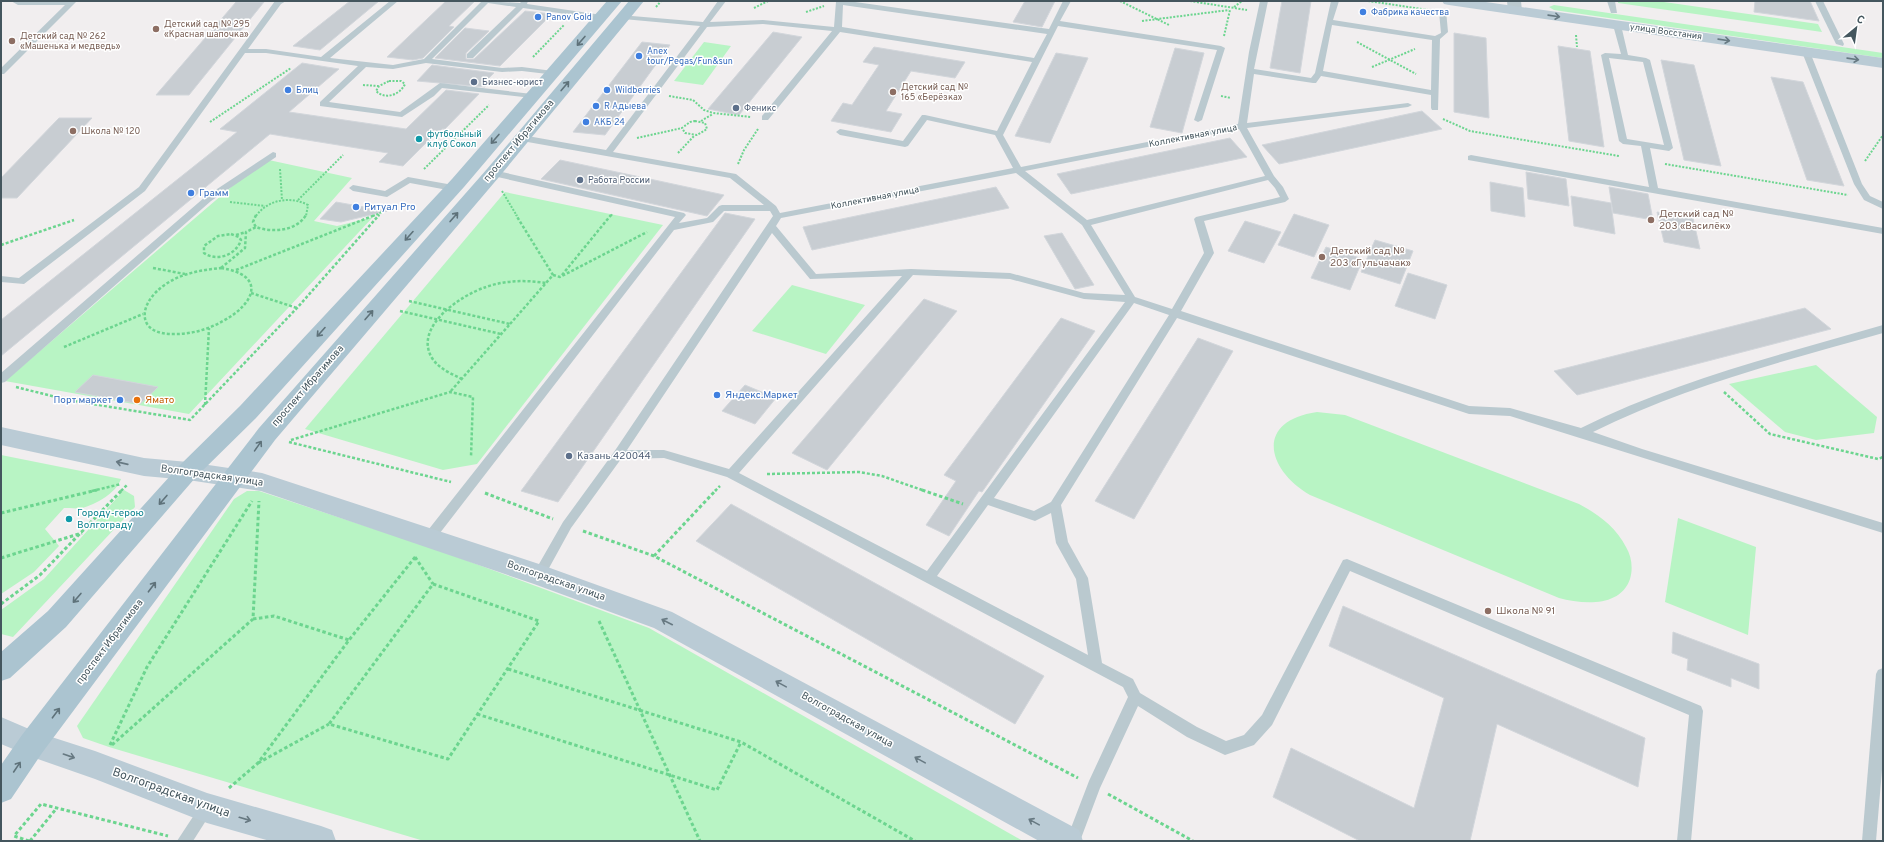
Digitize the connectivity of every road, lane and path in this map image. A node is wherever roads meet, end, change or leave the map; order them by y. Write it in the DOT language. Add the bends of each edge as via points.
graph roads {
  1 [pos="15,1"];
  2 [pos="282,1"];
  3 [pos="394,1"];
  4 [pos="487,1"];
  5 [pos="637,1"];
  6 [pos="722,1"];
  7 [pos="840,1"];
  8 [pos="1067,1"];
  9 [pos="1190,1"];
  10 [pos="1242,1"];
  11 [pos="1264,1"];
  12 [pos="1335,1"];
  13 [pos="1545,1"];
  14 [pos="1819,1"];
  15 [pos="72,2"];
  16 [pos="524,3"];
  17 [pos="1514,6"];
  18 [pos="1233,7"];
  19 [pos="1446,7"];
  20 [pos="619,9"];
  21 [pos="1229,10"];
  22 [pos="1614,12"];
  23 [pos="575,13"];
  24 [pos="602,16"];
  25 [pos="1136,21"];
  26 [pos="1329,22"];
  27 [pos="1056,23"];
  28 [pos="704,24"];
  29 [pos="1345,25"];
  30 [pos="838,29"];
  31 [pos="1051,32"];
  32 [pos="1575,32"];
  33 [pos="1439,36"];
  34 [pos="1840,44"];
  35 [pos="1577,47"];
  36 [pos="1222,48"];
  37 [pos="1883,50"];
  38 [pos="242,51"];
  39 [pos="1806,52"];
  40 [pos="470,56"];
  41 [pos="307,57"];
  42 [pos="1625,57"];
  43 [pos="323,60"];
  44 [pos="1389,60"];
  45 [pos="426,61"];
  46 [pos="1037,61"];
  47 [pos="1883,63"];
  48 [pos="364,65"];
  49 [pos="522,69"];
  50 [pos="1250,71"];
  51 [pos="1,72"];
  52 [pos="553,73"];
  53 [pos="1319,73"];
  54 [pos="1344,77"];
  55 [pos="382,84"];
  56 [pos="1435,84"];
  57 [pos="501,92"];
  58 [pos="1207,93"];
  59 [pos="1435,93"];
  60 [pos="654,94"];
  61 [pos="532,96"];
  62 [pos="1246,100"];
  63 [pos="1408,105"];
  64 [pos="1435,108"];
  65 [pos="713,113"];
  66 [pos="765,118"];
  67 [pos="1198,120"];
  68 [pos="701,121"];
  69 [pos="1242,126"];
  70 [pos="204,127"];
  71 [pos="682,128"];
  72 [pos="840,132"];
  73 [pos="1000,134"];
  74 [pos="1883,135"];
  75 [pos="694,136"];
  76 [pos="522,138"];
  77 [pos="616,144"];
  78 [pos="1645,144"];
  79 [pos="608,153"];
  80 [pos="273,155"];
  81 [pos="344,155"];
  82 [pos="1471,158"];
  83 [pos="280,162"];
  84 [pos="667,164"];
  85 [pos="1018,170"];
  86 [pos="1854,172"];
  87 [pos="493,173"];
  88 [pos="733,176"];
  89 [pos="1270,177"];
  90 [pos="407,180"];
  91 [pos="353,188"];
  92 [pos="453,188"];
  93 [pos="1654,190"];
  94 [pos="502,191"];
  95 [pos="208,199"];
  96 [pos="282,200"];
  97 [pos="298,200"];
  98 [pos="622,202"];
  99 [pos="265,206"];
  100 [pos="1883,206"];
  101 [pos="386,208"];
  102 [pos="776,212"];
  103 [pos="381,213"];
  104 [pos="74,220"];
  105 [pos="1085,222"];
  106 [pos="771,226"];
  107 [pos="256,227"];
  108 [pos="670,228"];
  109 [pos="1883,231"];
  110 [pos="246,232"];
  111 [pos="647,232"];
  112 [pos="236,235"];
  113 [pos="1,246"];
  114 [pos="133,264"];
  115 [pos="221,268"];
  116 [pos="236,270"];
  117 [pos="911,272"];
  118 [pos="185,274"];
  119 [pos="553,275"];
  120 [pos="560,277"];
  121 [pos="1,279"];
  122 [pos="546,283"];
  123 [pos="250,294"];
  124 [pos="1132,298"];
  125 [pos="407,301"];
  126 [pos="297,308"];
  127 [pos="446,310"];
  128 [pos="399,311"];
  129 [pos="1175,313"];
  130 [pos="143,314"];
  131 [pos="437,320"];
  132 [pos="510,324"];
  133 [pos="209,328"];
  134 [pos="1883,329"];
  135 [pos="501,334"];
  136 [pos="58,350"];
  137 [pos="462,379"];
  138 [pos="1710,379"];
  139 [pos="5,382"];
  140 [pos="450,392"];
  141 [pos="205,406"];
  142 [pos="1582,433"];
  143 [pos="1,436"];
  144 [pos="618,455"];
  145 [pos="1883,457"];
  146 [pos="188,471"];
  147 [pos="731,474"];
  148 [pos="235,478"];
  149 [pos="470,487"];
  150 [pos="984,503"];
  151 [pos="1055,505"];
  152 [pos="1,513"];
  153 [pos="567,525"];
  154 [pos="1883,528"];
  155 [pos="82,533"];
  156 [pos="422,547"];
  157 [pos="654,556"];
  158 [pos="1,558"];
  159 [pos="540,575"];
  160 [pos="928,579"];
  161 [pos="433,584"];
  162 [pos="1,604"];
  163 [pos="596,614"];
  164 [pos="253,619"];
  165 [pos="349,640"];
  166 [pos="1096,666"];
  167 [pos="1,669"];
  168 [pos="508,669"];
  169 [pos="1883,674"];
  170 [pos="1135,697"];
  171 [pos="640,710"];
  172 [pos="477,714"];
  173 [pos="329,724"];
  174 [pos="1,730"];
  175 [pos="741,742"];
  176 [pos="32,744"];
  177 [pos="258,763"];
  178 [pos="670,775"];
  179 [pos="1094,786"];
  180 [pos="1,789"];
  181 [pos="207,808"];
  182 [pos="56,809"];
  183 [pos="30,841"];
  184 [pos="184,841"];
  185 [pos="321,841"];
  186 [pos="700,841"];
  187 [pos="916,841"];
  188 [pos="1068,841"];
  189 [pos="1073,841"];
  190 [pos="1193,841"];
  191 [pos="1684,841"];
  192 [pos="1869,841"];
  1 -- 15 [label="lane"];
  2 -- 38 [label="lane" via="278,2"];
  3 -- 43 [label="lane"];
  4 -- 16 [label="lane"];
  4 -- 45 [label="lane"];
  5 -- 20 [label="main road, проспект Ибрагимова"];
  6 -- 28 [label="lane"];
  7 -- 30 [label="lane"];
  7 -- 31 [label="lane"];
  8 -- 27 [label="lane"];
  9 -- 18 [label="path"];
  10 -- 18 [label="path"];
  11 -- 50 [label="lane"];
  12 -- 26 [label="lane"];
  13 -- 22 [label="main road, улица Восстания"];
  14 -- 34 [label="lane"];
  15 -- 51 [label="lane"];
  16 -- 23 [label="lane"];
  16 -- 40 [label="lane"];
  17 -- 19 [label="main road, улица Восстания"];
  17 -- 22 [label="main road, улица Восстания, one-way"];
  18 -- 21 [label="path"];
  19 -- 33 [label="lane"];
  20 -- 24 [label="main road, проспект Ибрагимова"];
  20 -- 28 [label="lane"];
  76 -- 20 [label="main road, проспект Ибрагимова, one-way"];
  21 -- 25 [label="path"];
  21 -- 36 [label="path"];
  22 -- 34 [label="main road, улица Восстания"];
  22 -- 39 [label="main road, улица Восстания, one-way"];
  22 -- 42 [label="lane"];
  23 -- 24 [label="lane"];
  23 -- 49 [label="path"];
  24 -- 52 [label="main road, проспект Ибрагимова, one-way"];
  26 -- 29 [label="lane"];
  26 -- 53 [label="lane"];
  27 -- 31 [label="lane"];
  27 -- 36 [label="lane"];
  28 -- 30 [label="lane" via="763,22"];
  28 -- 60 [label="lane"];
  29 -- 33 [label="lane"];
  29 -- 44 [label="path" via="1347,35"];
  30 -- 46 [label="lane"];
  30 -- 66 [label="lane"];
  31 -- 46 [label="lane"];
  32 -- 35 [label="path"];
  33 -- 44 [label="path"];
  33 -- 56 [label="lane"];
  34 -- 37 [label="main road, улица Восстания"];
  36 -- 58 [label="lane"];
  38 -- 41 [label="lane" via="266,51"];
  38 -- 121 [label="lane" via="142,189 21,282"];
  39 -- 47 [label="main road, улица Восстания, one-way"];
  39 -- 86 [label="lane"];
  41 -- 43 [label="lane"];
  41 -- 70 [label="path"];
  42 -- 78 [label="lane" via="1605,54 1623,141"];
  42 -- 78 [label="lane" via="1646,60 1668,148"];
  43 -- 48 [label="lane"];
  44 -- 54 [label="path"];
  44 -- 56 [label="path"];
  45 -- 48 [label="lane" via="393,67"];
  45 -- 49 [label="lane" via="502,70"];
  46 -- 73 [label="lane"];
  48 -- 57 [label="lane" via="323,104 402,115 440,85"];
  49 -- 52 [label="lane"];
  50 -- 53 [label="lane" via="1313,81"];
  50 -- 62 [label="lane"];
  52 -- 61 [label="main road, проспект Ибрагимова"];
  53 -- 54 [label="lane"];
  54 -- 59 [label="lane"];
  55 -- 55 [label="path" via="376,91 383,96 397,94 405,87 404,83 397,81"];
  56 -- 59 [label="lane"];
  57 -- 61 [label="lane"];
  57 -- 90 [label="path"];
  58 -- 62 [label="path"];
  58 -- 67 [label="lane"];
  59 -- 64 [label="lane"];
  60 -- 65 [label="path" via="693,100 704,110"];
  60 -- 77 [label="lane"];
  61 -- 92 [label="main road, проспект Ибрагимова, one-way"];
  62 -- 69 [label="lane"];
  63 -- 69 [label="lane, Коллективная улица"];
  65 -- 66 [label="path"];
  65 -- 68 [label="path"];
  66 -- 88 [label="path" via="744,150"];
  68 -- 71 [label="path" via="690,122"];
  68 -- 75 [label="path" via="708,126 707,129"];
  69 -- 85 [label="lane, Коллективная улица"];
  69 -- 89 [label="lane"];
  71 -- 75 [label="path" via="684,133"];
  71 -- 77 [label="path"];
  72 -- 73 [label="lane" via="905,144 925,117"];
  73 -- 85 [label="lane"];
  74 -- 86 [label="path" via="1860,170"];
  75 -- 84 [label="path"];
  76 -- 79 [label="lane"];
  76 -- 87 [label="main road, проспект Ибрагимова"];
  77 -- 79 [label="lane"];
  78 -- 93 [label="lane"];
  79 -- 84 [label="lane"];
  80 -- 95 [label="lane"];
  81 -- 97 [label="path"];
  82 -- 93 [label="lane"];
  83 -- 96 [label="path"];
  84 -- 88 [label="lane"];
  85 -- 102 [label="lane, Коллективная улица"];
  85 -- 105 [label="lane"];
  86 -- 100 [label="lane" via="1866,198"];
  87 -- 98 [label="lane"];
  148 -- 87 [label="main road, проспект Ибрагимова, one-way" via="267,434"];
  88 -- 102 [label="lane"];
  89 -- 105 [label="lane"];
  89 -- 129 [label="lane" via="1285,199 1199,219 1209,253"];
  90 -- 91 [label="lane" via="387,194"];
  90 -- 92 [label="lane"];
  92 -- 146 [label="main road, проспект Ибрагимова, one-way" via="238,423"];
  93 -- 109 [label="lane"];
  94 -- 119 [label="path"];
  95 -- 99 [label="path"];
  95 -- 114 [label="lane"];
  96 -- 97 [label="path"];
  96 -- 99 [label="path"];
  97 -- 107 [label="path" via="308,205 309,210 303,220 296,225 278,231"];
  98 -- 108 [label="lane" via="681,215"];
  98 -- 120 [label="path"];
  99 -- 107 [label="path" via="254,217"];
  101 -- 103 [label="path"];
  102 -- 106 [label="lane"];
  102 -- 108 [label="lane, Коллективная улица" via="722,208 710,220"];
  103 -- 116 [label="path"];
  103 -- 126 [label="path"];
  104 -- 113 [label="path"];
  105 -- 124 [label="lane"];
  106 -- 117 [label="lane" via="813,277"];
  106 -- 144 [label="lane"];
  107 -- 110 [label="path"];
  108 -- 149 [label="lane"];
  110 -- 112 [label="path"];
  110 -- 115 [label="path" via="245,248"];
  111 -- 120 [label="path"];
  112 -- 112 [label="path" via="241,240 234,251 216,257 204,253 204,246 212,239"];
  114 -- 118 [label="path"];
  114 -- 139 [label="lane"];
  115 -- 116 [label="path"];
  115 -- 118 [label="path"];
  116 -- 123 [label="path" via="246,275 251,283"];
  117 -- 124 [label="lane" via="1010,276 1084,296"];
  117 -- 147 [label="lane"];
  118 -- 130 [label="path" via="156,292 146,303"];
  119 -- 120 [label="path"];
  119 -- 122 [label="path"];
  122 -- 127 [label="path" via="519,280 490,285 463,297"];
  122 -- 132 [label="path"];
  123 -- 126 [label="path"];
  123 -- 133 [label="path" via="236,312"];
  124 -- 129 [label="lane"];
  124 -- 150 [label="lane"];
  125 -- 127 [label="path"];
  126 -- 141 [label="path"];
  127 -- 131 [label="path"];
  127 -- 132 [label="path"];
  128 -- 131 [label="path"];
  129 -- 142 [label="lane" via="1469,410 1510,412"];
  129 -- 151 [label="lane"];
  130 -- 133 [label="path" via="144,323 162,333 176,335"];
  130 -- 136 [label="path"];
  131 -- 135 [label="path"];
  131 -- 137 [label="path" via="430,333 429,352 440,369"];
  132 -- 135 [label="path"];
  133 -- 141 [label="path"];
  134 -- 138 [label="lane"];
  135 -- 137 [label="path"];
  137 -- 140 [label="path"];
  138 -- 142 [label="lane" via="1610,417"];
  138 -- 145 [label="path" via="1770,434"];
  139 -- 141 [label="path" via="68,400 190,420"];
  140 -- 149 [label="path" via="473,397"];
  140 -- 149 [label="path" via="287,442"];
  142 -- 154 [label="lane"];
  146 -- 143 [label="main road, Волгоградская улица, one-way" via="144,468"];
  144 -- 147 [label="lane" via="664,454"];
  144 -- 153 [label="lane"];
  146 -- 148 [label="main road, Волгоградская улица"];
  146 -- 167 [label="main road, проспект Ибрагимова, one-way" via="58,620"];
  147 -- 150 [label="path" via="859,472 882,476 966,505"];
  147 -- 157 [label="path"];
  147 -- 160 [label="lane"];
  148 -- 156 [label="main road, Волгоградская улица" via="262,482"];
  176 -- 148 [label="main road, проспект Ибрагимова, one-way"];
  149 -- 153 [label="path"];
  149 -- 156 [label="lane"];
  150 -- 151 [label="lane" via="1035,516"];
  150 -- 160 [label="lane"];
  151 -- 166 [label="lane" via="1062,543 1082,578"];
  152 -- 155 [label="path" via="132,481"];
  153 -- 157 [label="path"];
  153 -- 159 [label="lane"];
  155 -- 158 [label="path"];
  155 -- 162 [label="path" via="40,575"];
  156 -- 159 [label="main road, Волгоградская улица"];
  156 -- 161 [label="path"];
  156 -- 165 [label="path"];
  157 -- 179 [label="path"];
  188 -- 159 [label="main road, Волгоградская улица, one-way" via="663,620"];
  160 -- 166 [label="lane"];
  161 -- 168 [label="path" via="539,621"];
  161 -- 173 [label="path"];
  163 -- 171 [label="path"];
  164 -- 164 [label="path" via="257,498 147,667 109,748"];
  164 -- 165 [label="path" via="274,616"];
  165 -- 177 [label="path"];
  166 -- 170 [label="lane" via="1128,683"];
  168 -- 171 [label="path"];
  168 -- 172 [label="path"];
  169 -- 192 [label="lane"];
  170 -- 179 [label="lane"];
  170 -- 191 [label="lane" via="1192,732 1225,748 1249,740 1267,720 1347,564 1696,711"];
  171 -- 175 [label="path"];
  171 -- 178 [label="path"];
  172 -- 173 [label="path" via="448,759"];
  172 -- 178 [label="path"];
  173 -- 177 [label="path"];
  174 -- 176 [label="main road, Волгоградская улица"];
  175 -- 178 [label="path" via="718,790"];
  175 -- 187 [label="path"];
  180 -- 176 [label="main road, проспект Ибрагимова, one-way"];
  176 -- 181 [label="main road, Волгоградская улица, one-way"];
  177 -- 181 [label="path"];
  178 -- 186 [label="path"];
  179 -- 189 [label="lane"];
  179 -- 190 [label="path"];
  181 -- 184 [label="lane"];
  181 -- 185 [label="main road, Волгоградская улица, one-way"];
  182 -- 183 [label="path"];
  182 -- 183 [label="path" via="41,804 14,836"];
  182 -- 184 [label="path"];
}
